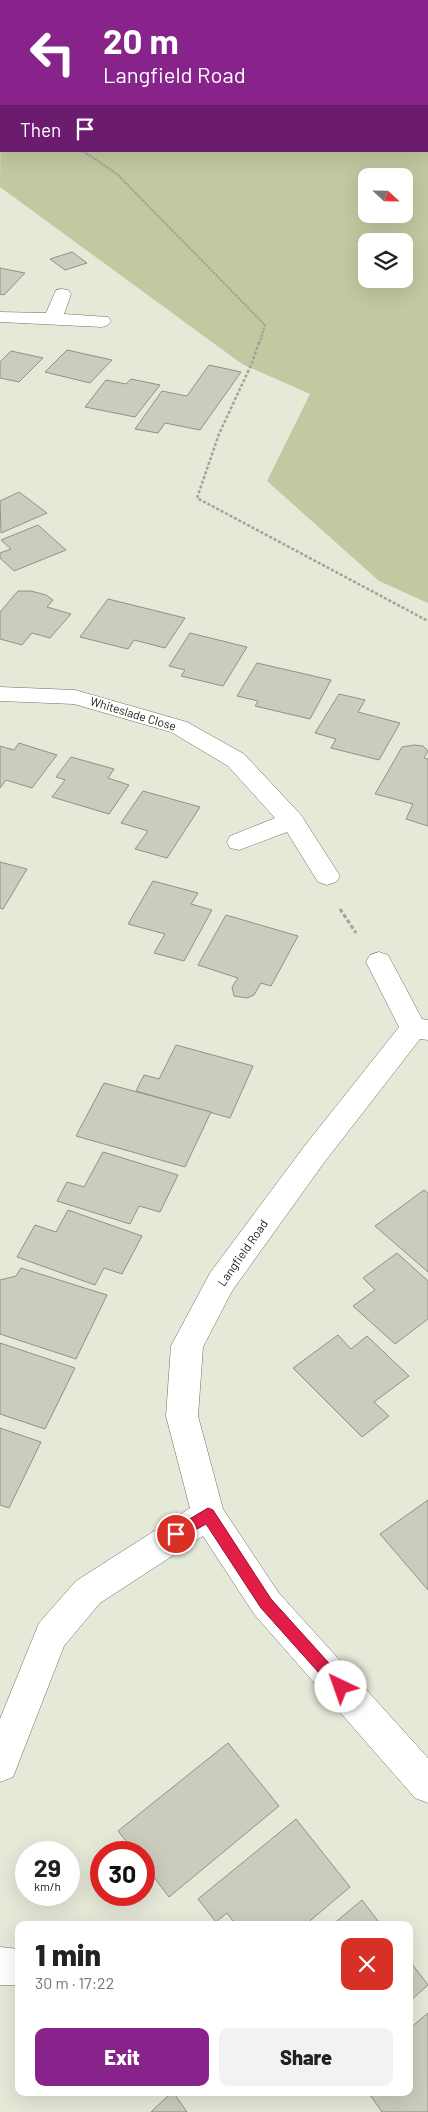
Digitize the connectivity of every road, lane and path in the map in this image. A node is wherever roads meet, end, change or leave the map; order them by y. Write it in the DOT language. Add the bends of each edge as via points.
graph roads {
  1 [pos="84,152"];
  2 [pos="62,294"];
  3 [pos="0,317"];
  4 [pos="54,318"];
  5 [pos="102,320"];
  6 [pos="428,621"];
  7 [pos="0,694"];
  8 [pos="292,820"];
  9 [pos="239,842"];
  10 [pos="327,876"];
  11 [pos="379,962"];
  12 [pos="420,1029"];
  13 [pos="208,1515"];
  14 [pos="0,1764"];
  15 [pos="428,1785"];
  1 -- 6 [label="path" via="117,174 265,325 252,363 219,434 197,498"];
  2 -- 4 [label="street"];
  3 -- 4 [label="street"];
  4 -- 5 [label="street"];
  7 -- 8 [label="street, Whiteslade Close" via="75,697 178,727 236,760"];
  8 -- 9 [label="street"];
  8 -- 10 [label="street, Whiteslade Close"];
  10 -- 11 [label="path" via="344,916"];
  11 -- 12 [label="street, Langfield Road"];
  12 -- 13 [label="street, Langfield Road" via="313,1156 221,1282 187,1346 182,1416"];
  13 -- 14 [label="street" via="88,1592 51,1635"];
  13 -- 15 [label="street, Langfield Road" via="266,1603"];
}
